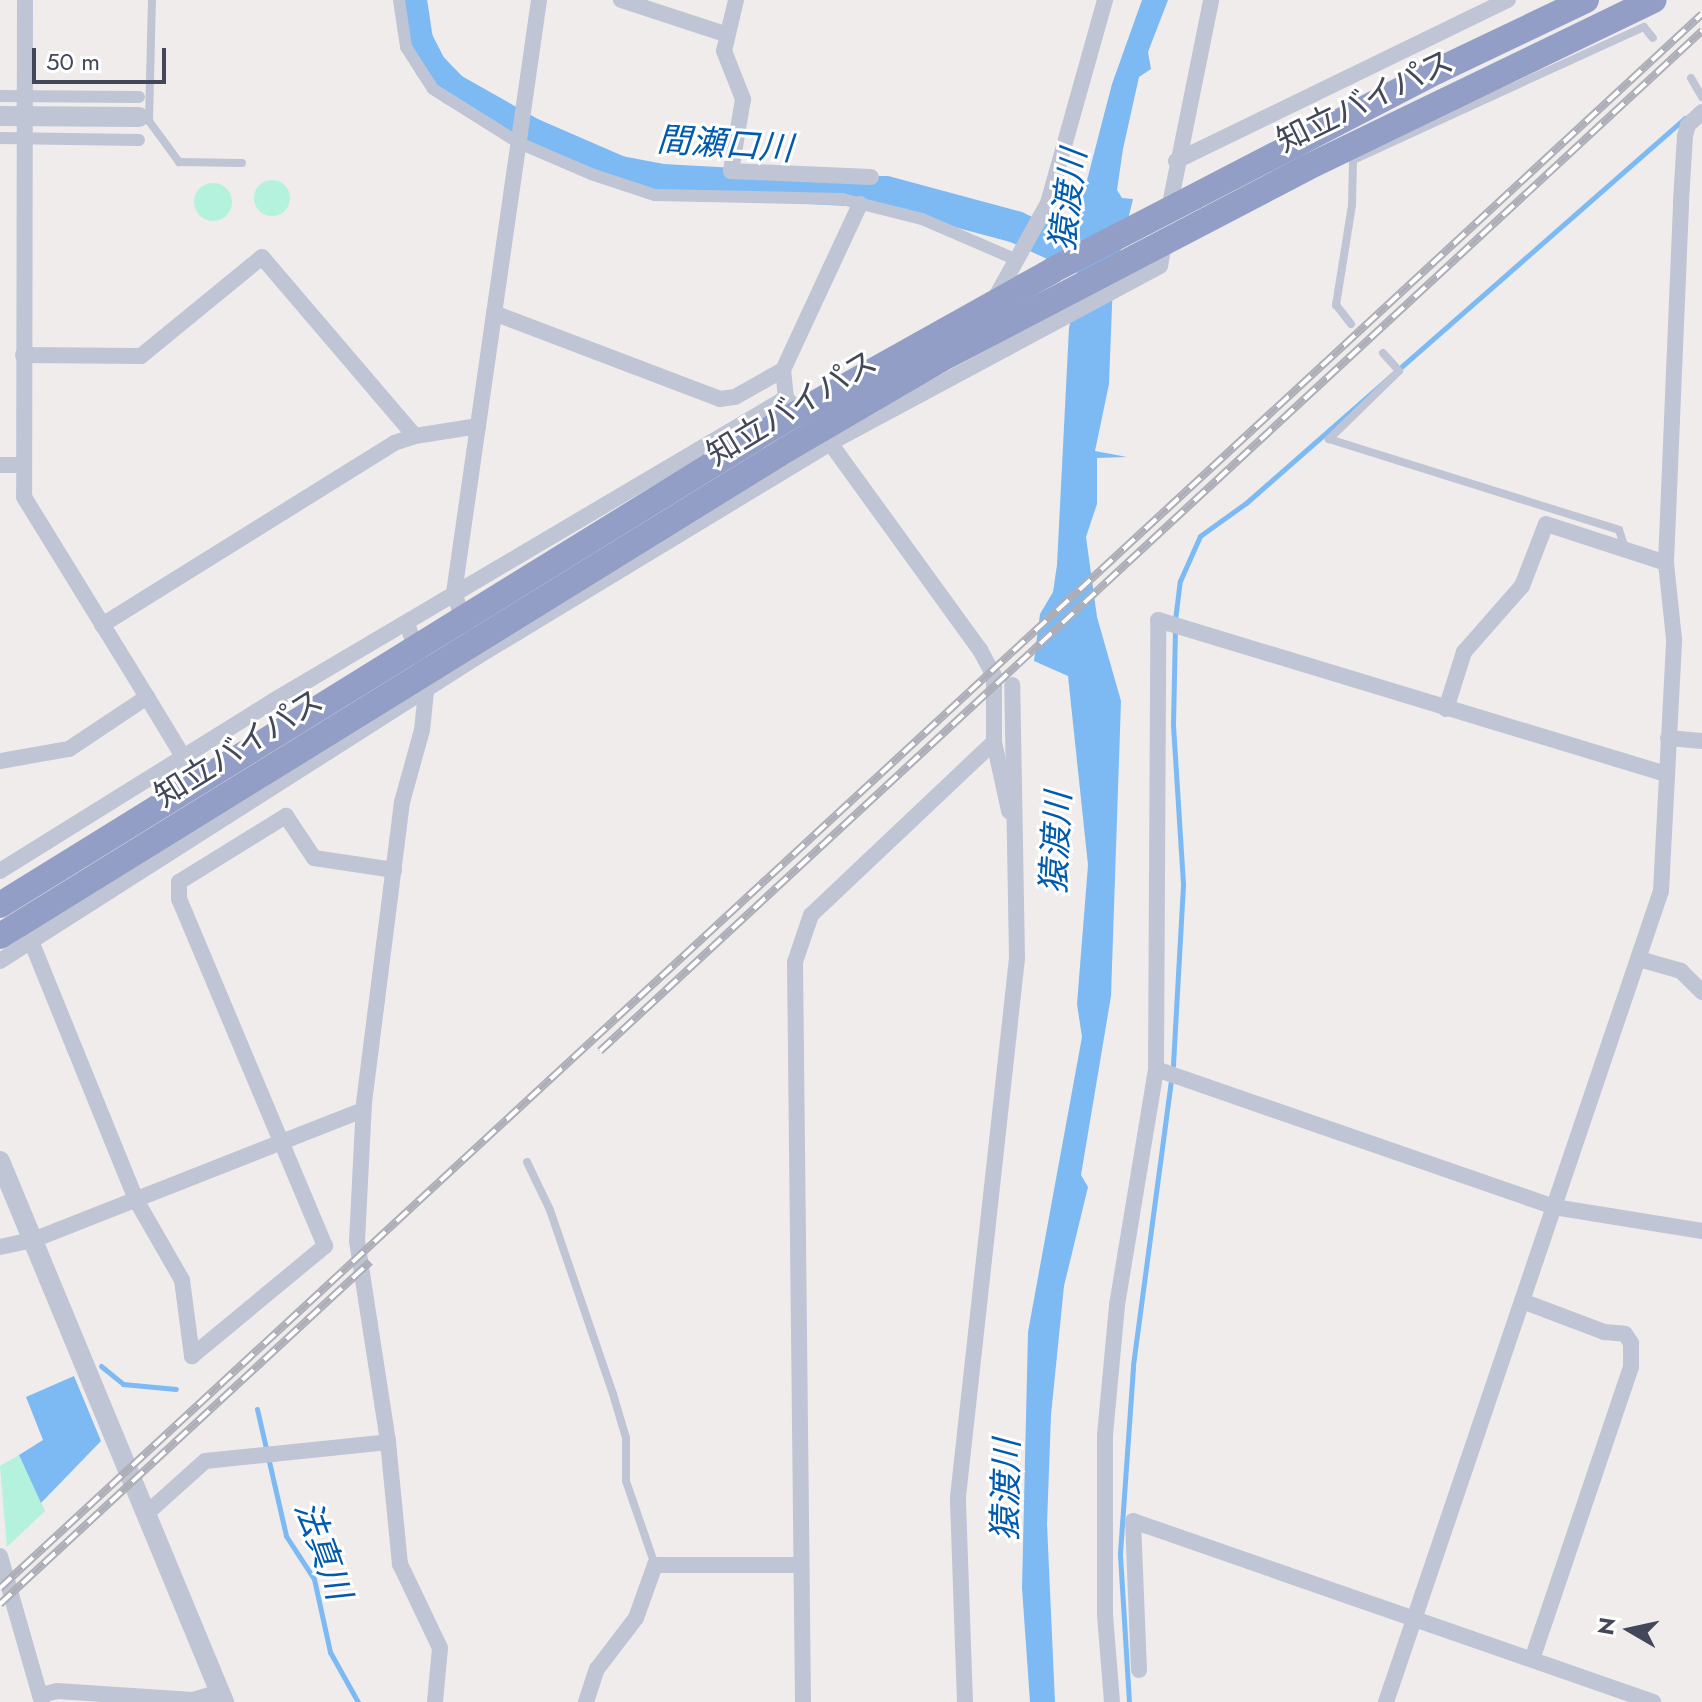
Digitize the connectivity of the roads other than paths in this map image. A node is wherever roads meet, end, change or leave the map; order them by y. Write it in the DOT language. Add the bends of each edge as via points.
graph roads {
  1 [pos="25,0"];
  2 [pos="152,0"];
  3 [pos="399,0"];
  4 [pos="539,0"];
  5 [pos="621,0"];
  6 [pos="736,0"];
  7 [pos="1105,0"];
  8 [pos="1211,0"];
  9 [pos="1508,0"];
  10 [pos="1586,0"];
  11 [pos="1653,0"];
  12 [pos="661,6"];
  13 [pos="725,34"];
  14 [pos="1653,38"];
  15 [pos="1691,78"];
  16 [pos="0,96"];
  17 [pos="1702,97"];
  18 [pos="25,106"];
  19 [pos="143,111"];
  20 [pos="1702,112"];
  21 [pos="0,116"];
  22 [pos="0,138"];
  23 [pos="24,139"];
  24 [pos="139,140"];
  25 [pos="519,142"];
  26 [pos="1176,161"];
  27 [pos="242,163"];
  28 [pos="871,177"];
  29 [pos="860,204"];
  30 [pos="1015,259"];
  31 [pos="494,313"];
  32 [pos="1351,324"];
  33 [pos="1383,353"];
  34 [pos="23,355"];
  35 [pos="988,360"];
  36 [pos="783,370"];
  37 [pos="786,398"];
  38 [pos="478,426"];
  39 [pos="415,436"];
  40 [pos="830,443"];
  41 [pos="0,465"];
  42 [pos="22,465"];
  43 [pos="1625,548"];
  44 [pos="1666,563"];
  45 [pos="454,593"];
  46 [pos="407,623"];
  47 [pos="102,625"];
  48 [pos="477,657"];
  49 [pos="1012,685"];
  50 [pos="428,687"];
  51 [pos="147,697"];
  52 [pos="1446,709"];
  53 [pos="1668,738"];
  54 [pos="1702,741"];
  55 [pos="994,742"];
  56 [pos="184,758"];
  57 [pos="0,761"];
  58 [pos="1666,774"];
  59 [pos="1018,854"];
  60 [pos="394,870"];
  61 [pos="0,871"];
  62 [pos="0,905"];
  63 [pos="0,936"];
  64 [pos="31,941"];
  65 [pos="1639,959"];
  66 [pos="0,961"];
  67 [pos="1702,992"];
  68 [pos="1156,1069"];
  69 [pos="363,1110"];
  70 [pos="284,1144"];
  71 [pos="0,1161"];
  72 [pos="527,1162"];
  73 [pos="136,1200"];
  74 [pos="1554,1207"];
  75 [pos="1702,1231"];
  76 [pos="33,1240"];
  77 [pos="0,1247"];
  78 [pos="1522,1301"];
  79 [pos="388,1442"];
  80 [pos="146,1514"];
  81 [pos="0,1556"];
  82 [pos="655,1565"];
  83 [pos="800,1565"];
  84 [pos="1416,1618"];
  85 [pos="1532,1659"];
  86 [pos="1139,1670"];
  87 [pos="222,1697"];
  88 [pos="41,1699"];
  89 [pos="437,1702"];
  90 [pos="586,1702"];
  91 [pos="803,1702"];
  92 [pos="965,1702"];
  93 [pos="1112,1702"];
  94 [pos="1386,1702"];
  95 [pos="1653,1702"];
  1 -- 18 [label="street"];
  2 -- 19 [label="lane"];
  3 -- 25 [label="street" via="406,47 433,89"];
  4 -- 25 [label="street"];
  5 -- 12 [label="street"];
  6 -- 13 [label="street"];
  7 -- 30 [label="street" via="1042,213"];
  8 -- 26 [label="street"];
  9 -- 26 [label="street"];
  10 -- 62 [label="highway, 知立バイパス" via="1053,270 778,424"];
  11 -- 63 [label="highway, 知立バイパス" via="1293,174 941,359"];
  12 -- 13 [label="street"];
  13 -- 28 [label="street" via="727,68 743,99 731,171"];
  14 -- 32 [label="lane" via="1644,27 1353,160 1352,205 1336,305"];
  15 -- 17 [label="lane"];
  16 -- 18 [label="street"];
  18 -- 19 [label="street"];
  18 -- 21 [label="street"];
  18 -- 23 [label="street"];
  19 -- 27 [label="lane" via="179,162"];
  20 -- 44 [label="street" via="1685,136"];
  22 -- 23 [label="street"];
  23 -- 24 [label="street"];
  23 -- 34 [label="street"];
  25 -- 29 [label="street" via="655,195 842,199"];
  25 -- 31 [label="street"];
  26 -- 35 [label="street" via="1160,266"];
  29 -- 30 [label="street" via="922,219"];
  29 -- 36 [label="street"];
  30 -- 35 [label="street" via="994,294"];
  31 -- 36 [label="street" via="720,399 735,397"];
  31 -- 38 [label="street"];
  33 -- 43 [label="lane" via="1399,371 1329,439 1619,530"];
  34 -- 39 [label="street" via="141,356 262,257"];
  34 -- 42 [label="street"];
  35 -- 40 [label="street"];
  36 -- 37 [label="street"];
  37 -- 40 [label="street"];
  37 -- 45 [label="street"];
  38 -- 39 [label="street"];
  38 -- 45 [label="street"];
  39 -- 47 [label="street" via="394,443"];
  40 -- 48 [label="street"];
  40 -- 55 [label="street" via="980,650 994,676"];
  41 -- 42 [label="street"];
  42 -- 47 [label="street" via="24,497"];
  43 -- 44 [label="street"];
  43 -- 52 [label="street" via="1546,524 1522,586 1464,652"];
  44 -- 53 [label="street" via="1674,635"];
  45 -- 46 [label="street"];
  45 -- 48 [label="street"];
  46 -- 50 [label="street"];
  46 -- 56 [label="street"];
  47 -- 51 [label="street"];
  48 -- 50 [label="street"];
  49 -- 59 [label="street"];
  50 -- 60 [label="street" via="402,802"];
  50 -- 64 [label="street"];
  51 -- 56 [label="street"];
  51 -- 57 [label="street" via="69,749"];
  52 -- 58 [label="street"];
  52 -- 68 [label="street" via="1158,620"];
  53 -- 54 [label="street"];
  53 -- 58 [label="street"];
  55 -- 59 [label="street"];
  55 -- 83 [label="street" via="843,881 801,934 794,989 800,1138"];
  56 -- 61 [label="street"];
  58 -- 65 [label="street" via="1661,891"];
  59 -- 92 [label="street" via="1017,958 958,1497"];
  60 -- 69 [label="street"];
  60 -- 70 [label="street" via="314,858 286,816 179,882 179,899"];
  64 -- 66 [label="street"];
  64 -- 73 [label="street"];
  65 -- 67 [label="street" via="1681,971"];
  65 -- 74 [label="street"];
  68 -- 74 [label="street"];
  68 -- 93 [label="street" via="1117,1305 1105,1435 1105,1615"];
  69 -- 70 [label="street"];
  69 -- 79 [label="street" via="357,1241"];
  70 -- 73 [label="street"];
  70 -- 73 [label="street" via="325,1246 192,1356 182,1280"];
  71 -- 76 [label="street"];
  72 -- 82 [label="lane" via="550,1210 613,1394 626,1438 626,1481"];
  73 -- 76 [label="street"];
  74 -- 75 [label="street"];
  74 -- 78 [label="street"];
  76 -- 77 [label="street"];
  76 -- 80 [label="street"];
  78 -- 84 [label="street"];
  78 -- 85 [label="street" via="1604,1332 1625,1334 1631,1343 1631,1367"];
  79 -- 80 [label="street" via="205,1461"];
  79 -- 89 [label="street" via="400,1564 440,1648"];
  80 -- 87 [label="street"];
  81 -- 88 [label="street"];
  82 -- 83 [label="street"];
  82 -- 90 [label="street" via="636,1618 597,1669"];
  83 -- 91 [label="street"];
  84 -- 85 [label="street"];
  84 -- 86 [label="street" via="1133,1521"];
  84 -- 94 [label="street"];
  85 -- 95 [label="street"];
  87 -- 88 [label="street" via="193,1700 57,1691"];
}
